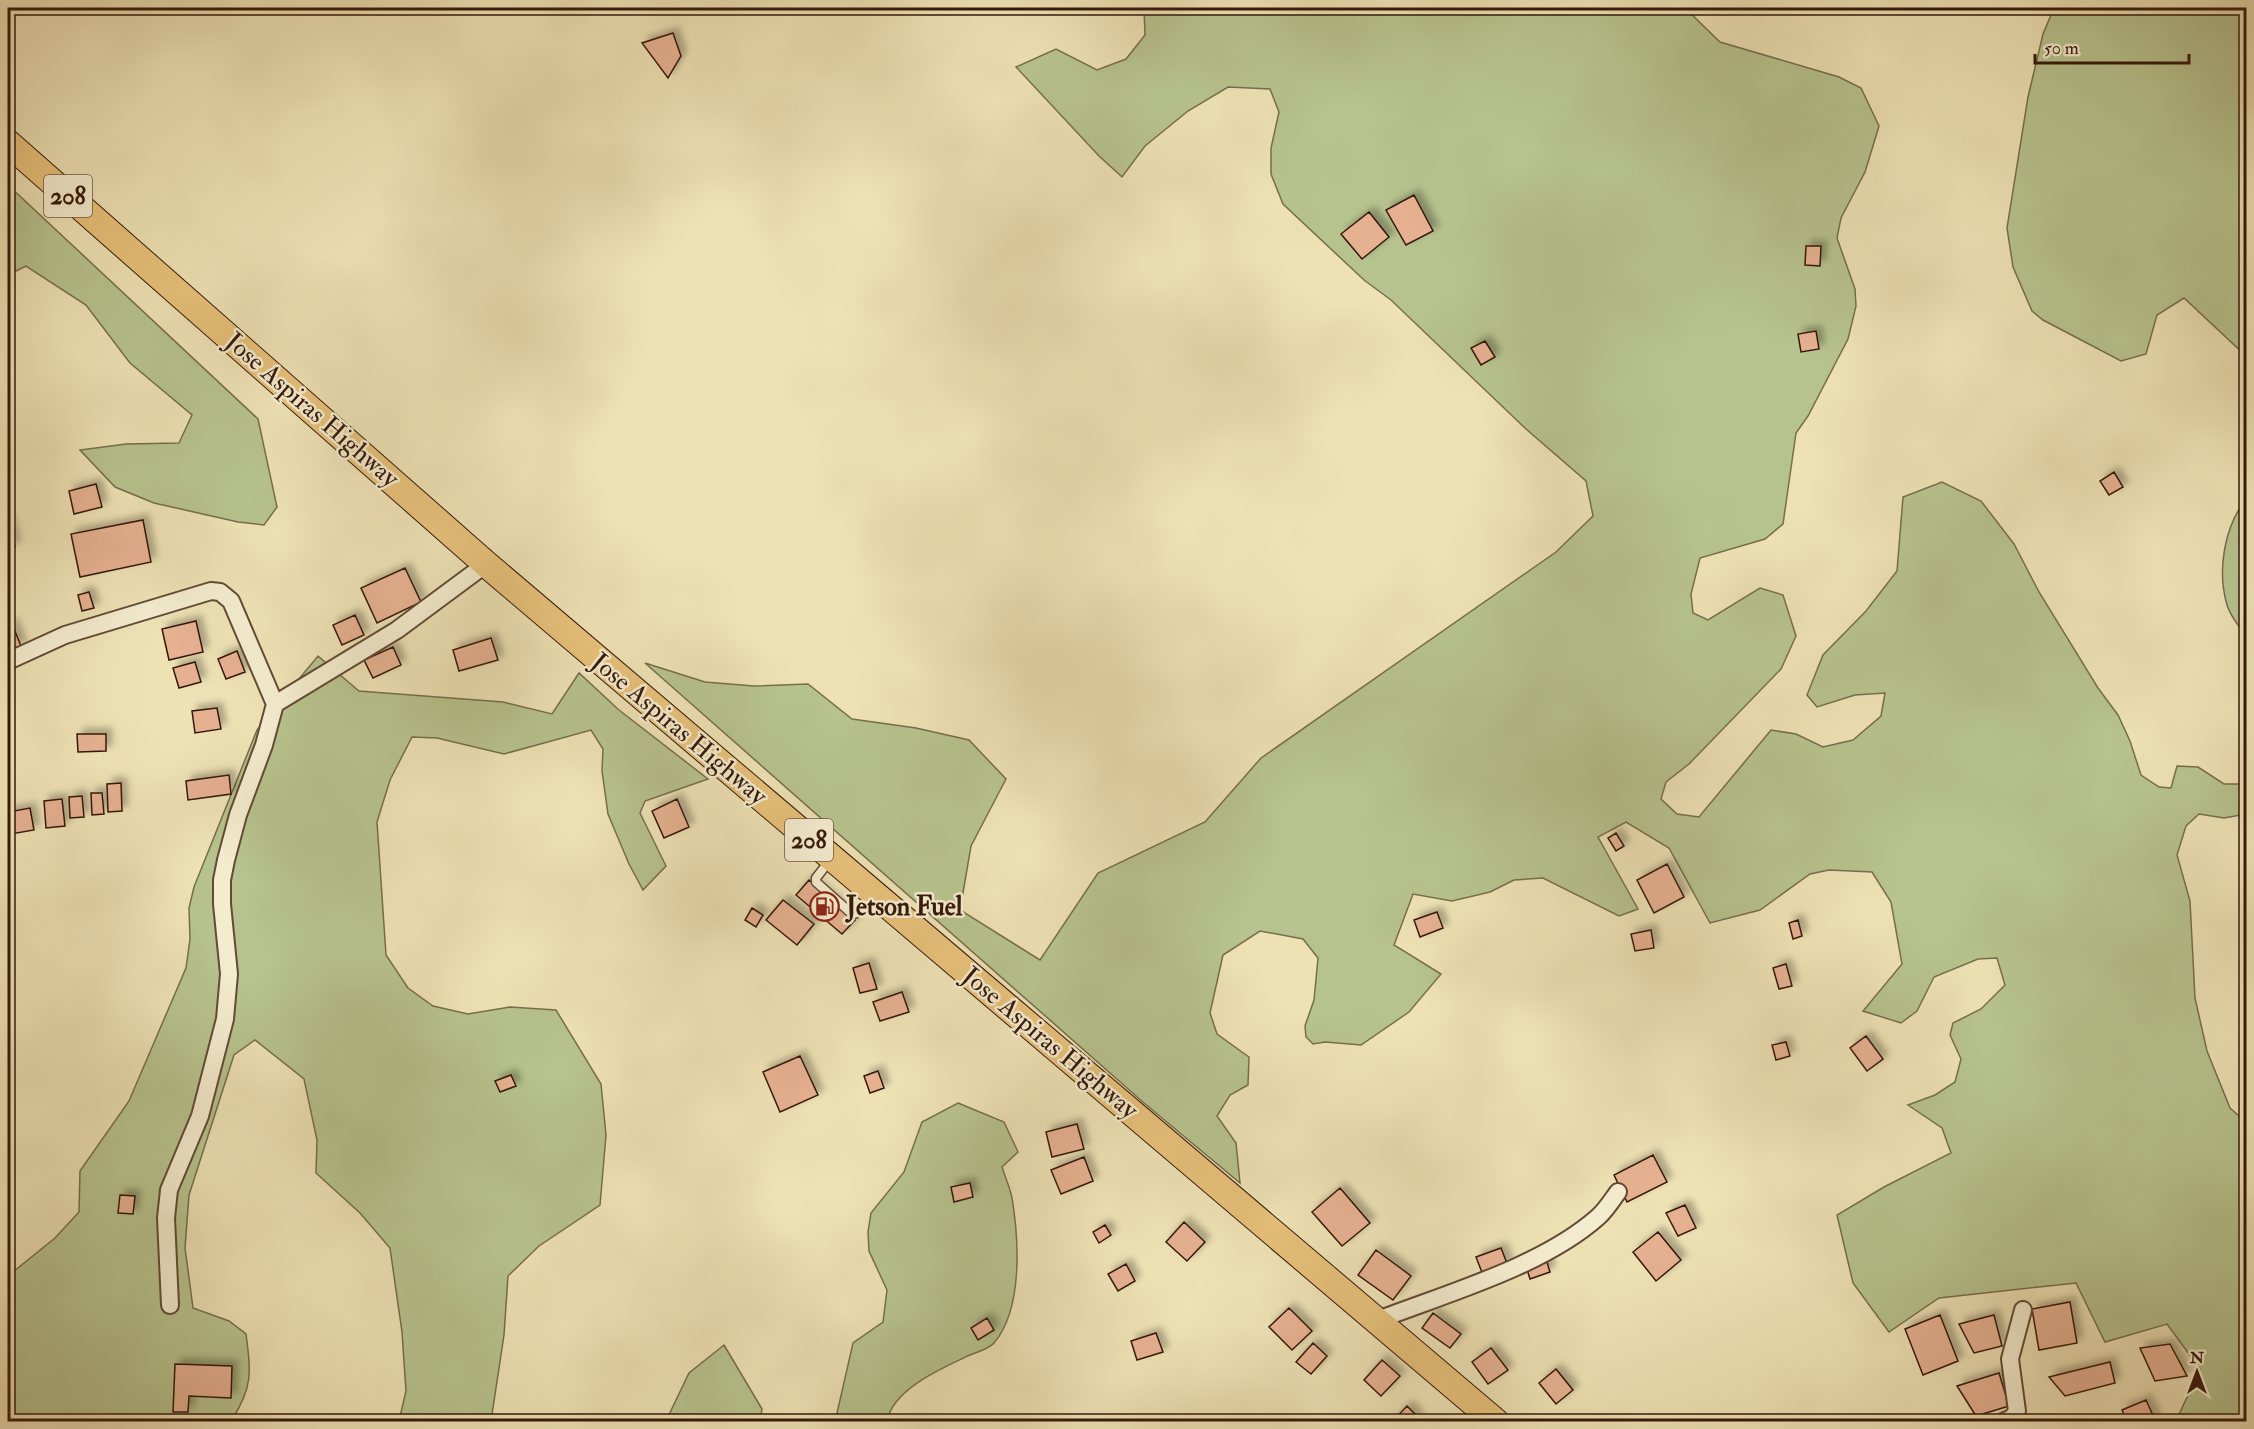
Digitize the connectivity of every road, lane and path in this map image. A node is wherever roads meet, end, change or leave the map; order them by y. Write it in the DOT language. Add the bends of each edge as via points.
graph roads {
  1 [pos="8,143"];
  2 [pos="486,564"];
  3 [pos="8,661"];
  4 [pos="275,704"];
  5 [pos="1618,1192"];
  6 [pos="170,1305"];
  7 [pos="2023,1310"];
  8 [pos="1378,1320"];
  9 [pos="1496,1422"];
  10 [pos="2003,1422"];
  1 -- 2 [label="main road, Jose Aspiras Highway / 208"];
  2 -- 4 [label="street" via="397,630"];
  2 -- 8 [label="main road, Jose Aspiras Highway / 208"];
  3 -- 4 [label="street" via="65,635 218,591 231,601"];
  4 -- 6 [label="street" via="225,860 222,904 229,974 225,1019 200,1116 169,1190 166,1218"];
  5 -- 8 [label="street" via="1599,1216 1556,1248"];
  7 -- 10 [label="street" via="2010,1359 2017,1411"];
  8 -- 9 [label="main road, Jose Aspiras Highway / 208"];
}
